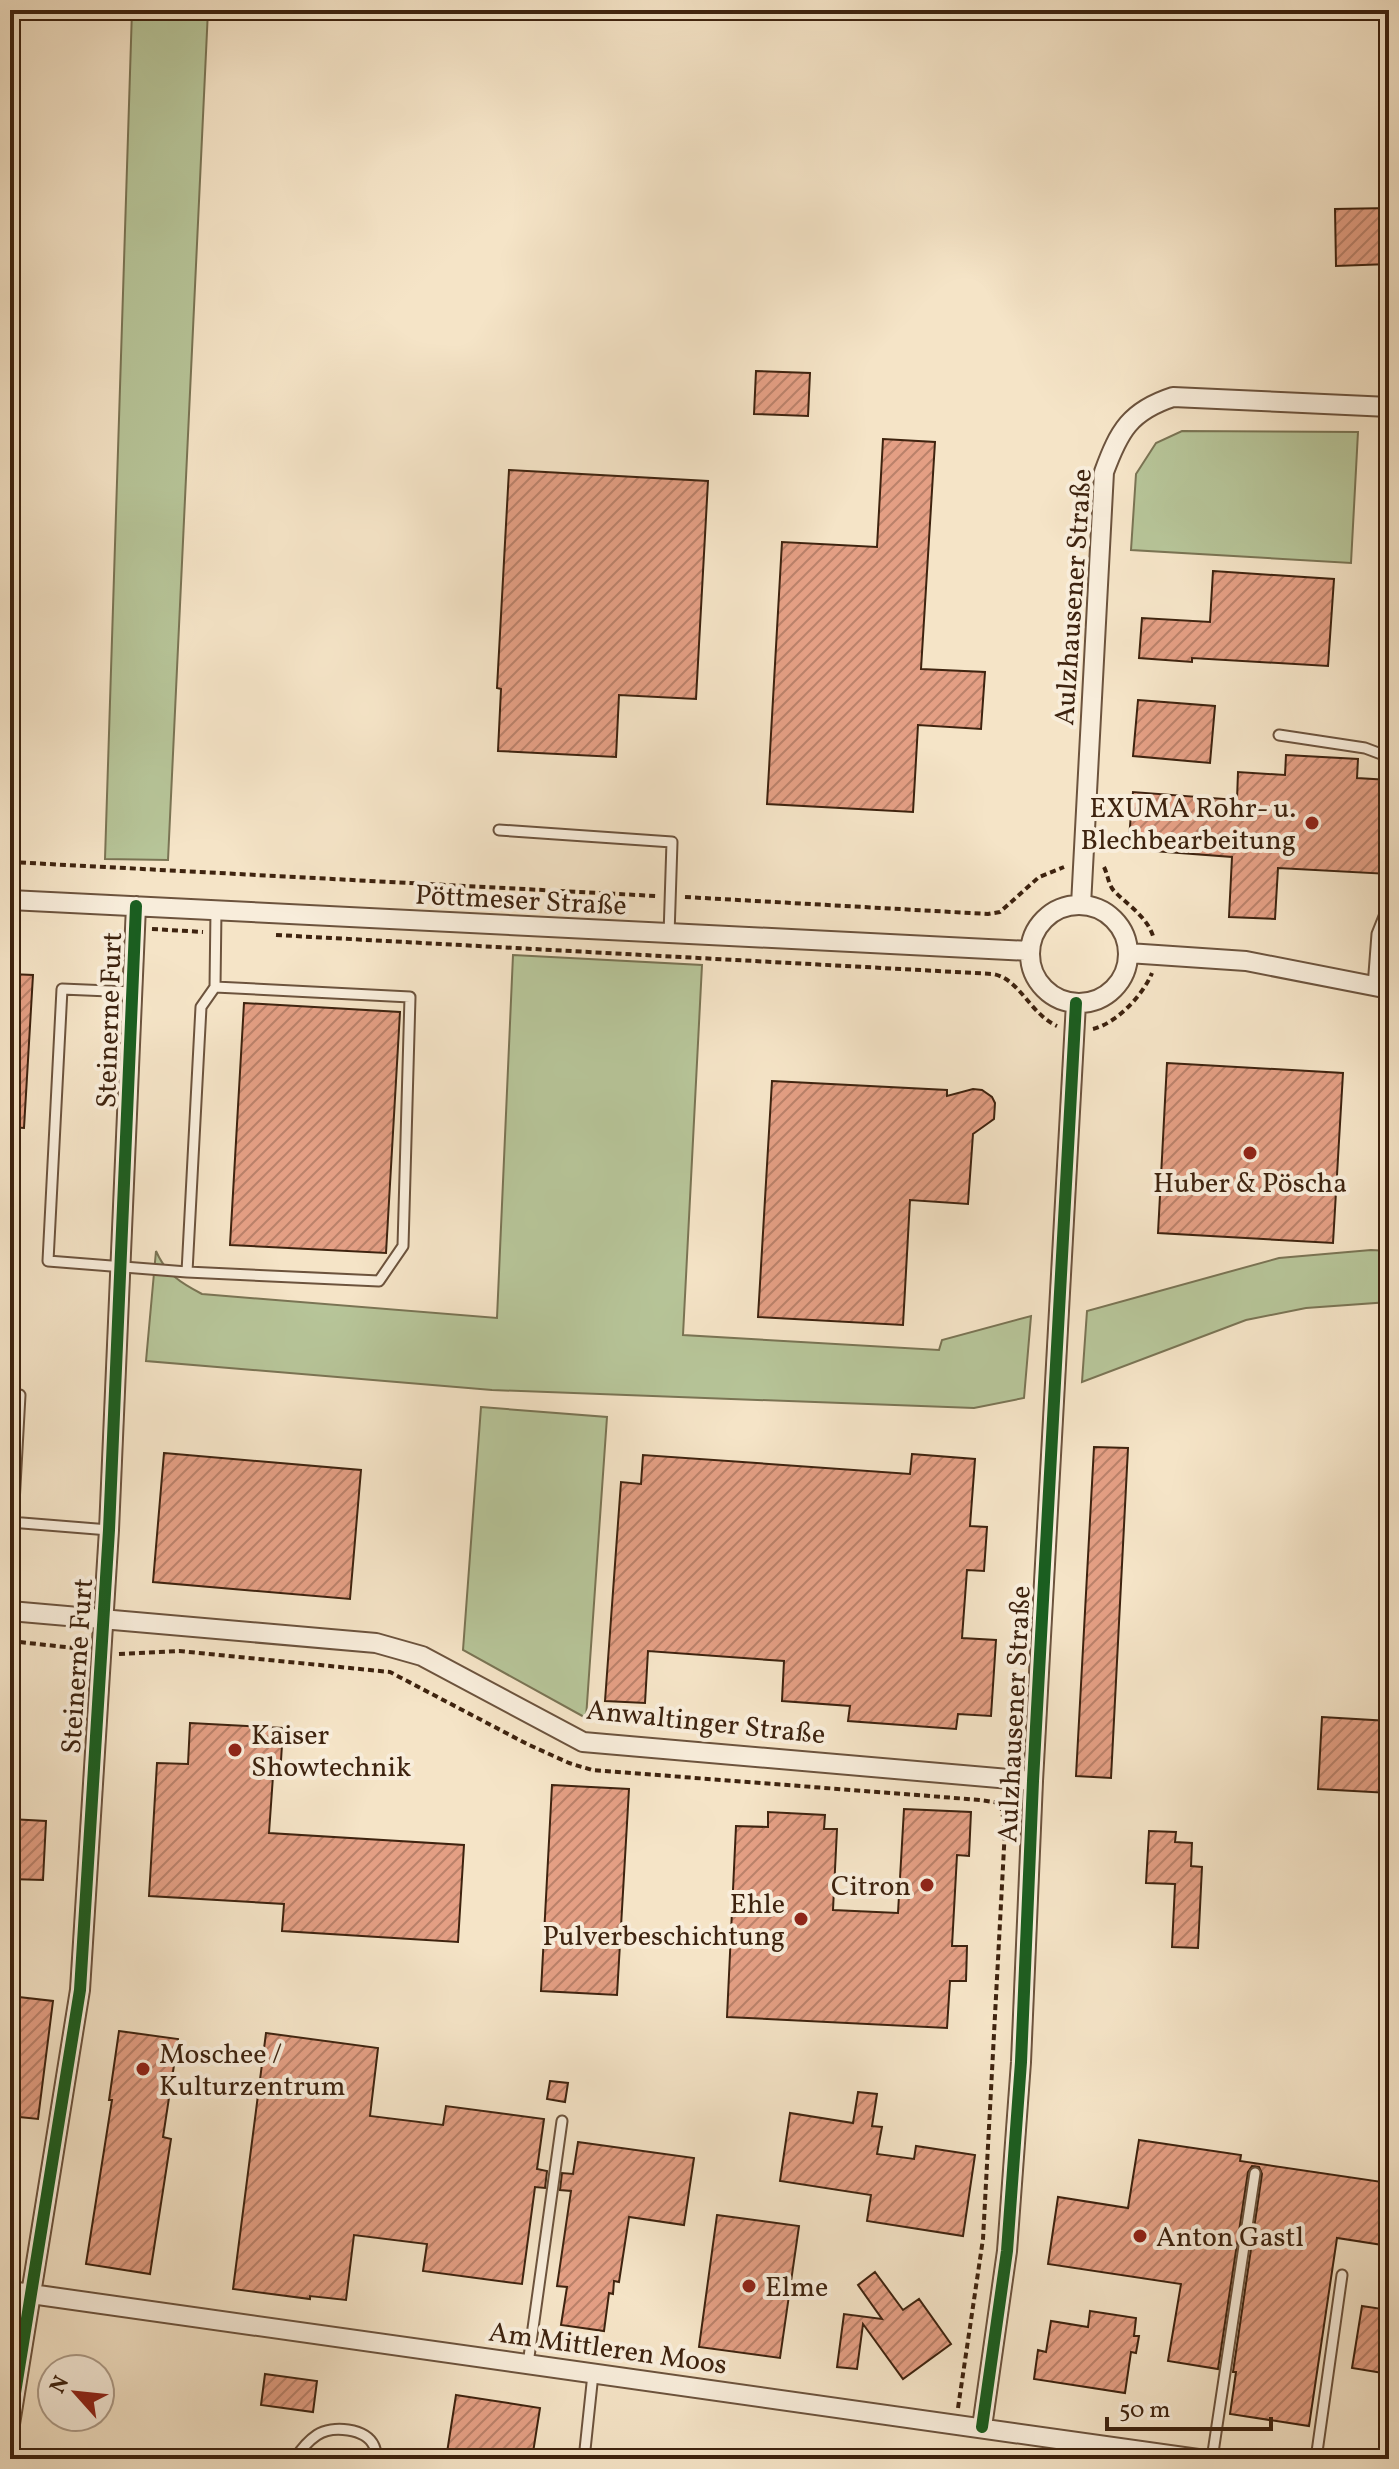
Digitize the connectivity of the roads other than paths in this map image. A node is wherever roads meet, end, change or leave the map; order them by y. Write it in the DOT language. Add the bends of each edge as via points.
graph roads {
  1 [pos="1389,407"];
  2 [pos="1279,735"];
  3 [pos="1389,757"];
  4 [pos="499,830"];
  5 [pos="10,900"];
  6 [pos="1389,904"];
  7 [pos="1081,905"];
  8 [pos="136,906"];
  9 [pos="216,910"];
  10 [pos="669,935"];
  11 [pos="1030,951"];
  12 [pos="1128,953"];
  13 [pos="215,987"];
  14 [pos="1381,988"];
  15 [pos="133,992"];
  16 [pos="1076,1003"];
  17 [pos="121,1268"];
  18 [pos="187,1272"];
  19 [pos="20,1395"];
  20 [pos="12,1522"];
  21 [pos="109,1530"];
  22 [pos="10,1611"];
  23 [pos="102,1619"];
  24 [pos="1033,1781"];
  25 [pos="562,2121"];
  26 [pos="1255,2173"];
  27 [pos="1342,2275"];
  28 [pos="10,2291"];
  29 [pos="30,2293"];
  30 [pos="528,2364"];
  31 [pos="593,2374"];
  32 [pos="10,2424"];
  33 [pos="982,2427"];
  34 [pos="295,2459"];
  35 [pos="377,2459"];
  36 [pos="584,2459"];
  37 [pos="1198,2459"];
  38 [pos="1212,2459"];
  39 [pos="1316,2459"];
  1 -- 7 [label="street, Aulzhausener Straße" via="1173,397 1152,403 1122,429 1104,472"];
  2 -- 3 [label="lane" via="1365,748"];
  4 -- 10 [label="lane" via="672,842"];
  5 -- 8 [label="street, Pöttmeser Straße"];
  6 -- 14 [label="lane" via="1377,934"];
  7 -- 11 [label="street" via="1052,912 1033,936"];
  7 -- 12 [label="street" via="1096,908 1118,925"];
  8 -- 9 [label="street, Pöttmeser Straße"];
  8 -- 15 [label="street, Steinerne Furt"];
  9 -- 10 [label="street, Pöttmeser Straße"];
  9 -- 13 [label="lane"];
  10 -- 11 [label="street, Pöttmeser Straße"];
  11 -- 16 [label="street" via="1037,980 1061,1000"];
  12 -- 14 [label="street" via="1246,961"];
  12 -- 16 [label="street" via="1113,989"];
  13 -- 18 [label="lane" via="201,1007"];
  13 -- 18 [label="lane" via="410,997 403,1246 379,1281"];
  15 -- 17 [label="street, Steinerne Furt"];
  15 -- 17 [label="lane" via="62,989 48,1261"];
  16 -- 24 [label="street, Aulzhausener Straße"];
  17 -- 18 [label="lane"];
  17 -- 21 [label="street, Steinerne Furt"];
  19 -- 20 [label="lane"];
  20 -- 21 [label="lane"];
  21 -- 23 [label="street, Steinerne Furt"];
  22 -- 23 [label="street, Anwaltinger Straße"];
  23 -- 24 [label="street, Anwaltinger Straße" via="376,1643 422,1656 583,1742"];
  23 -- 29 [label="street, Steinerne Furt" via="80,1990"];
  24 -- 33 [label="street, Aulzhausener Straße" via="1007,2251"];
  25 -- 30 [label="lane"];
  26 -- 38 [label="lane"];
  27 -- 39 [label="lane"];
  28 -- 29 [label="street, Am Mittleren Moos"];
  29 -- 30 [label="street, Am Mittleren Moos"];
  29 -- 32 [label="street, Steinerne Furt"];
  30 -- 31 [label="street, Am Mittleren Moos"];
  31 -- 33 [label="street, Am Mittleren Moos"];
  31 -- 36 [label="lane"];
  33 -- 37 [label="street, Am Mittleren Moos"];
  34 -- 35 [label="lane" via="317,2435 330,2430 362,2434 374,2444"];
}
